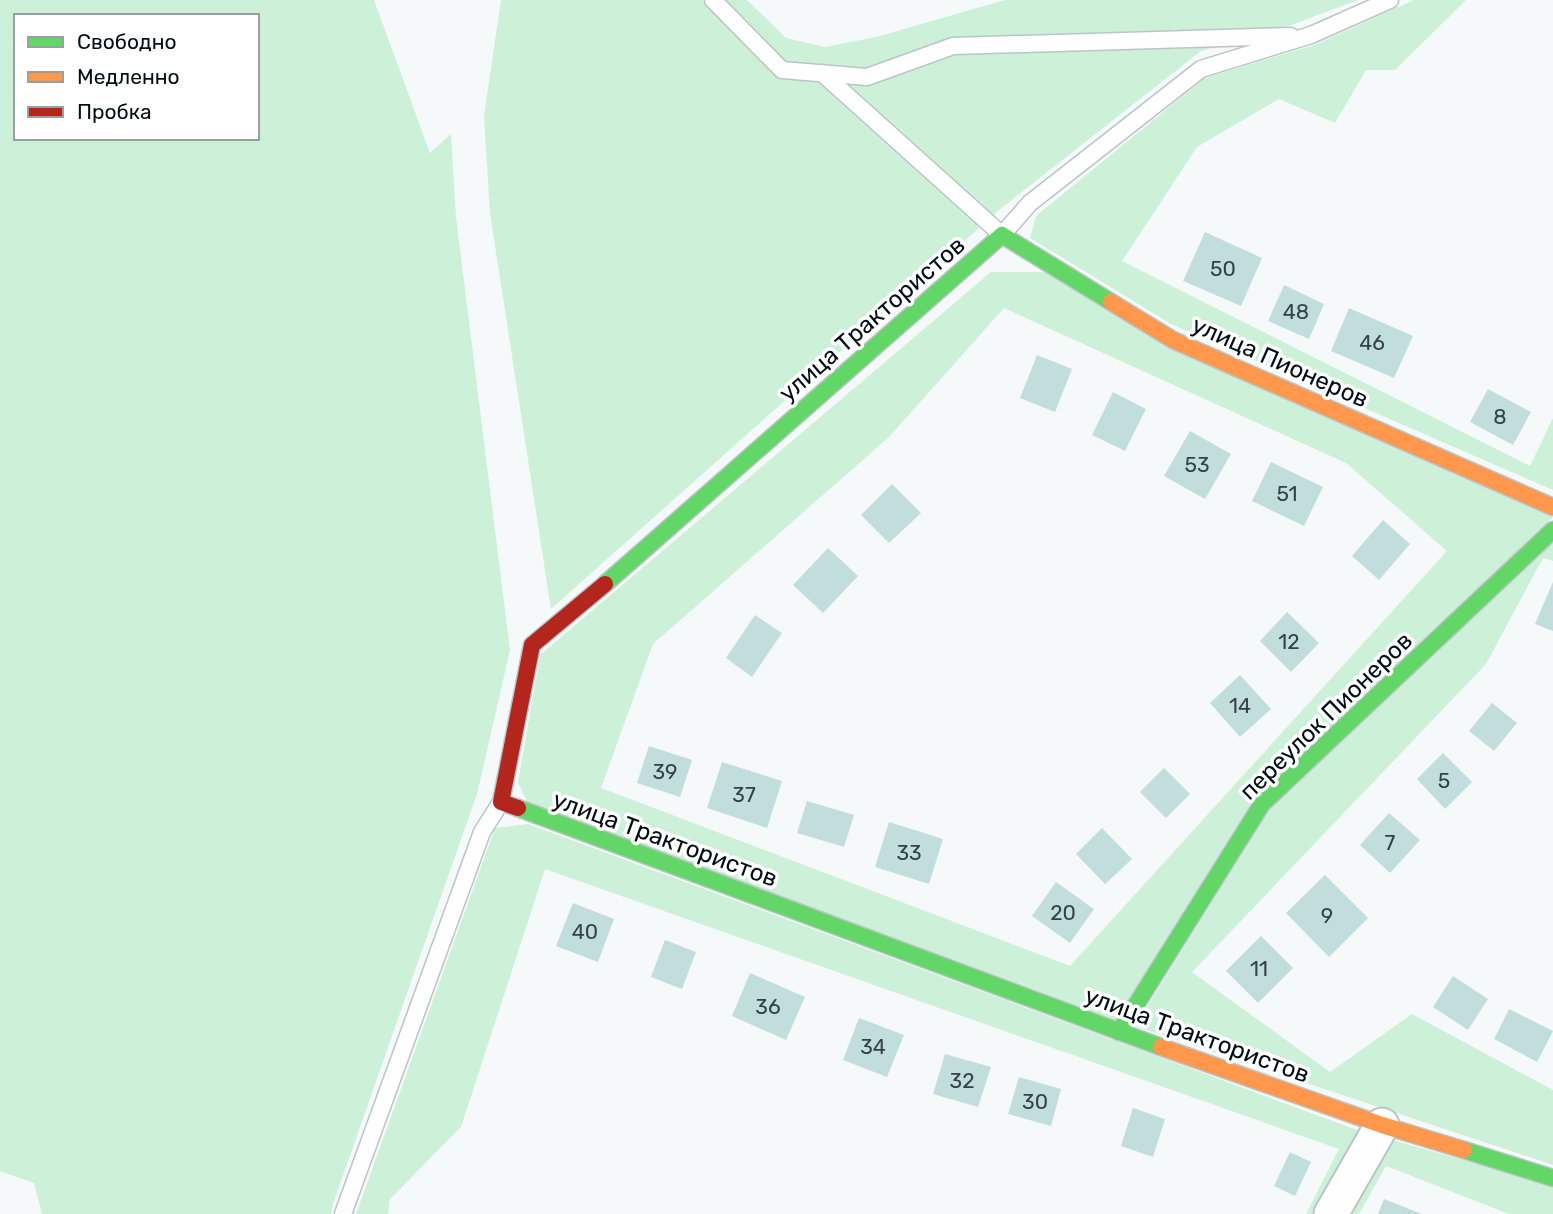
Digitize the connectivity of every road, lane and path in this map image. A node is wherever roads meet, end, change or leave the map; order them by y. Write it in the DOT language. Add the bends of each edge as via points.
graph roads {
  1 [pos="713,0"];
  2 [pos="1390,0"];
  3 [pos="1311,35"];
  4 [pos="822,73"];
  5 [pos="1002,235"];
  6 [pos="1553,507"];
  7 [pos="1553,530"];
  8 [pos="501,802"];
  9 [pos="1119,1032"];
  10 [pos="1382,1125"];
  11 [pos="1553,1178"];
  12 [pos="343,1214"];
  13 [pos="1331,1214"];
  1 -- 4 [label="lane" via="782,71"];
  2 -- 3 [label="lane"];
  3 -- 4 [label="lane" via="953,46 867,77"];
  3 -- 5 [label="lane" via="1201,69 1030,203"];
  4 -- 5 [label="lane"];
  5 -- 6 [label="street, улица Пионеров" via="1173,340"];
  5 -- 8 [label="street, улица Трактористов" via="532,645"];
  7 -- 9 [label="street, переулок Пионеров" via="1262,804"];
  8 -- 9 [label="street, улица Трактористов"];
  8 -- 12 [label="lane" via="482,832"];
  9 -- 10 [label="street, улица Трактористов"];
  10 -- 11 [label="street, улица Трактористов"];
  10 -- 13 [label="street"];
}
